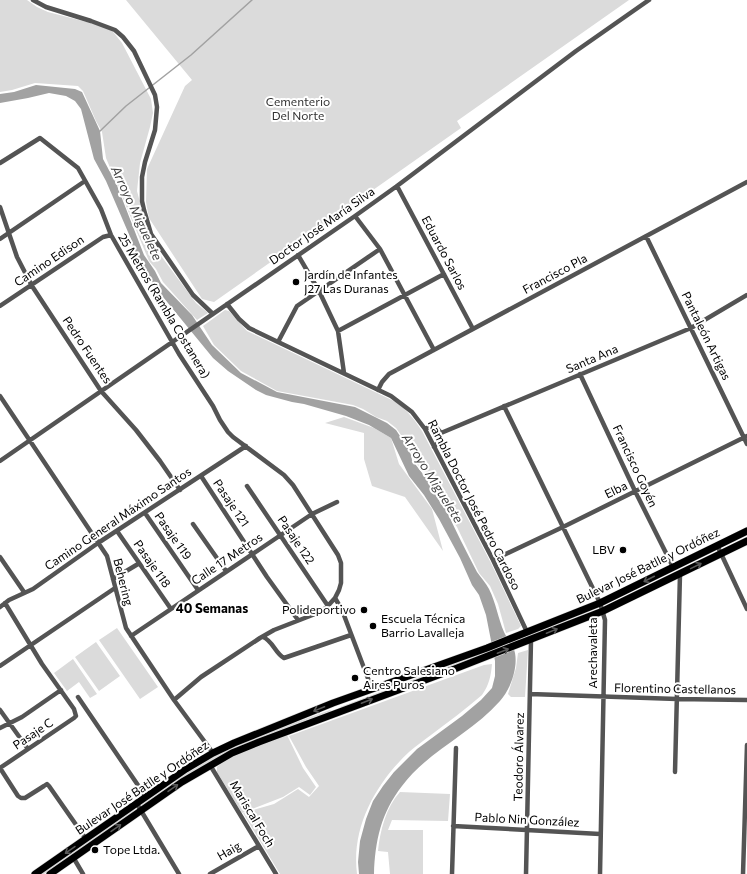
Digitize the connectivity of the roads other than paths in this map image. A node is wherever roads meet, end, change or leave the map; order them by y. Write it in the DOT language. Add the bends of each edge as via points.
graph roads {
  1 [pos="33,0"];
  2 [pos="650,0"];
  3 [pos="0,163"];
  4 [pos="85,181"];
  5 [pos="747,182"];
  6 [pos="397,186"];
  7 [pos="0,207"];
  8 [pos="355,216"];
  9 [pos="10,233"];
  10 [pos="111,235"];
  11 [pos="646,236"];
  12 [pos="0,239"];
  13 [pos="380,249"];
  14 [pos="298,255"];
  15 [pos="444,274"];
  16 [pos="32,286"];
  17 [pos="318,291"];
  18 [pos="405,295"];
  19 [pos="747,295"];
  20 [pos="227,304"];
  21 [pos="0,306"];
  22 [pos="213,314"];
  23 [pos="691,328"];
  24 [pos="473,329"];
  25 [pos="338,331"];
  26 [pos="173,342"];
  27 [pos="278,342"];
  28 [pos="434,350"];
  29 [pos="344,373"];
  30 [pos="580,374"];
  31 [pos="378,390"];
  32 [pos="102,391"];
  33 [pos="0,396"];
  34 [pos="504,406"];
  35 [pos="425,429"];
  36 [pos="441,433"];
  37 [pos="746,437"];
  38 [pos="30,440"];
  39 [pos="747,444"];
  40 [pos="246,446"];
  41 [pos="434,447"];
  42 [pos="0,461"];
  43 [pos="200,476"];
  44 [pos="247,486"];
  45 [pos="180,490"];
  46 [pos="635,491"];
  47 [pos="337,502"];
  48 [pos="145,513"];
  49 [pos="312,514"];
  50 [pos="193,524"];
  51 [pos="564,527"];
  52 [pos="117,531"];
  53 [pos="747,531"];
  54 [pos="280,535"];
  55 [pos="747,541"];
  56 [pos="98,543"];
  57 [pos="717,545"];
  58 [pos="252,554"];
  59 [pos="721,554"];
  60 [pos="0,557"];
  61 [pos="493,560"];
  62 [pos="138,564"];
  63 [pos="673,567"];
  64 [pos="226,572"];
  65 [pos="680,574"];
  66 [pos="113,579"];
  67 [pos="115,588"];
  68 [pos="198,590"];
  69 [pos="24,592"];
  70 [pos="335,598"];
  71 [pos="5,603"];
  72 [pos="600,604"];
  73 [pos="328,606"];
  74 [pos="0,607"];
  75 [pos="171,609"];
  76 [pos="747,609"];
  77 [pos="603,611"];
  78 [pos="298,620"];
  79 [pos="272,632"];
  80 [pos="527,632"];
  81 [pos="351,635"];
  82 [pos="131,636"];
  83 [pos="263,636"];
  84 [pos="531,640"];
  85 [pos="271,642"];
  86 [pos="31,645"];
  87 [pos="0,666"];
  88 [pos="372,689"];
  89 [pos="60,690"];
  90 [pos="530,694"];
  91 [pos="78,697"];
  92 [pos="603,697"];
  93 [pos="677,699"];
  94 [pos="174,700"];
  95 [pos="747,700"];
  96 [pos="333,703"];
  97 [pos="0,710"];
  98 [pos="336,713"];
  99 [pos="11,724"];
  100 [pos="0,728"];
  101 [pos="747,745"];
  102 [pos="456,748"];
  103 [pos="28,749"];
  104 [pos="213,753"];
  105 [pos="210,765"];
  106 [pos="0,768"];
  107 [pos="675,772"];
  108 [pos="146,797"];
  109 [pos="136,804"];
  110 [pos="141,811"];
  111 [pos="453,826"];
  112 [pos="527,830"];
  113 [pos="600,834"];
  114 [pos="86,839"];
  115 [pos="259,846"];
  116 [pos="73,857"];
  117 [pos="35,874"];
  118 [pos="50,874"];
  119 [pos="83,874"];
  120 [pos="179,874"];
  121 [pos="210,874"];
  122 [pos="276,874"];
  123 [pos="452,874"];
  124 [pos="526,874"];
  125 [pos="600,874"];
  126 [pos="743,874"];
  1 -- 22 [label="street" via="46,7 115,30 134,51 155,95 157,116 142,177 142,201 151,234 193,295"];
  2 -- 6 [label="street, Doctor José María Silva" via="576,51"];
  3 -- 4 [label="street, 25 Metros (Rambla Costanera)" via="40,138 74,164"];
  4 -- 9 [label="street"];
  4 -- 10 [label="street, 25 Metros (Rambla Costanera)" via="101,209"];
  5 -- 11 [label="street, Francisco Pla"];
  6 -- 8 [label="street, Doctor José María Silva"];
  6 -- 15 [label="street, Eduardo Sarlos"];
  7 -- 9 [label="street, Pedro Fuentes"];
  8 -- 13 [label="street"];
  8 -- 14 [label="street, Doctor José María Silva"];
  9 -- 12 [label="street"];
  9 -- 16 [label="street, Pedro Fuentes" via="20,263"];
  10 -- 16 [label="street, Camino Edison" via="103,237"];
  10 -- 26 [label="street, 25 Metros (Rambla Costanera)"];
  11 -- 23 [label="street, Pantaleón Artigas"];
  11 -- 24 [label="street, Francisco Pla"];
  13 -- 17 [label="street"];
  13 -- 18 [label="street"];
  14 -- 17 [label="street"];
  14 -- 20 [label="street, Doctor José María Silva"];
  15 -- 18 [label="street"];
  15 -- 24 [label="street, Eduardo Sarlos"];
  16 -- 21 [label="street, Camino Edison"];
  16 -- 32 [label="street, Pedro Fuentes"];
  17 -- 25 [label="street"];
  17 -- 27 [label="street" via="297,306"];
  18 -- 25 [label="street"];
  18 -- 28 [label="street"];
  19 -- 23 [label="street, Santa Ana"];
  20 -- 22 [label="street, Doctor José María Silva"];
  20 -- 27 [label="street, Rambla Doctor José Pedro Cardoso" via="243,324"];
  22 -- 26 [label="street, Doctor José María Silva"];
  23 -- 30 [label="street, Santa Ana"];
  23 -- 37 [label="street, Pantaleón Artigas"];
  24 -- 28 [label="street, Francisco Pla"];
  25 -- 29 [label="street"];
  26 -- 32 [label="street, Doctor José María Silva"];
  26 -- 40 [label="street, 25 Metros (Rambla Costanera)" via="228,432"];
  27 -- 29 [label="street, Rambla Doctor José Pedro Cardoso"];
  28 -- 31 [label="street, Francisco Pla" via="389,374"];
  29 -- 31 [label="street, Rambla Doctor José Pedro Cardoso"];
  30 -- 34 [label="street, Santa Ana"];
  30 -- 46 [label="street, Francisco Goyén"];
  31 -- 35 [label="street, Rambla Doctor José Pedro Cardoso" via="406,406"];
  32 -- 38 [label="street, Doctor José María Silva"];
  32 -- 45 [label="street, Pedro Fuentes" via="136,430"];
  33 -- 38 [label="street, Behering"];
  34 -- 36 [label="street, Santa Ana"];
  34 -- 51 [label="street, Arechavaleta"];
  35 -- 36 [label="street" via="436,427"];
  35 -- 41 [label="street, Rambla Doctor José Pedro Cardoso"];
  36 -- 41 [label="street" via="440,440"];
  37 -- 39 [label="street, Pantaleón Artigas"];
  37 -- 46 [label="street, Elba"];
  38 -- 42 [label="street, Doctor José María Silva"];
  38 -- 56 [label="street, Behering"];
  40 -- 43 [label="street, Camino General Máximo Santos"];
  40 -- 49 [label="street, 25 Metros (Rambla Costanera)" via="284,475"];
  41 -- 61 [label="street, Rambla Doctor José Pedro Cardoso"];
  43 -- 45 [label="street, Camino General Máximo Santos"];
  43 -- 58 [label="street, Pasaje 121"];
  44 -- 54 [label="street, Pasaje 122"];
  45 -- 48 [label="street, Camino General Máximo Santos"];
  46 -- 51 [label="street, Elba"];
  46 -- 63 [label="street, Francisco Goyén"];
  47 -- 49 [label="street, Calle 17 Metros"];
  48 -- 52 [label="street, Camino General Máximo Santos"];
  48 -- 68 [label="street, Pasaje 119"];
  49 -- 54 [label="street, Calle 17 Metros"];
  49 -- 70 [label="street, 25 Metros (Rambla Costanera)" via="341,563 341,583"];
  50 -- 64 [label="street"];
  51 -- 61 [label="street, Elba"];
  51 -- 72 [label="street, Arechavaleta"];
  52 -- 56 [label="street, Camino General Máximo Santos"];
  52 -- 62 [label="street, Pasaje 118"];
  53 -- 57 [label="main road, Bulevar José Batlle y Ordóñez"];
  54 -- 58 [label="street, Calle 17 Metros"];
  54 -- 73 [label="street, Pasaje 122"];
  55 -- 59 [label="main road, Bulevar José Batlle y Ordóñez"];
  56 -- 66 [label="street, Behering" via="107,556"];
  56 -- 69 [label="street, Camino General Máximo Santos" via="33,589"];
  57 -- 59 [label="street"];
  57 -- 63 [label="main road, Bulevar José Batlle y Ordóñez"];
  58 -- 64 [label="street, Calle 17 Metros"];
  58 -- 78 [label="street, Pasaje 121"];
  65 -- 59 [label="main road, Bulevar José Batlle y Ordóñez, one-way"];
  59 -- 76 [label="street"];
  60 -- 69 [label="street"];
  61 -- 80 [label="street, Rambla Doctor José Pedro Cardoso"];
  62 -- 66 [label="street"];
  62 -- 75 [label="street, Pasaje 118"];
  63 -- 72 [label="main road, Bulevar José Batlle y Ordóñez, one-way"];
  64 -- 68 [label="street, Calle 17 Metros"];
  65 -- 77 [label="main road, Bulevar José Batlle y Ordóñez"];
  65 -- 93 [label="street"];
  66 -- 67 [label="street, Behering"];
  67 -- 82 [label="street, Behering" via="123,620"];
  67 -- 86 [label="street"];
  68 -- 75 [label="street, Calle 17 Metros"];
  69 -- 71 [label="street, Camino General Máximo Santos"];
  70 -- 73 [label="street"];
  70 -- 81 [label="street"];
  71 -- 74 [label="street, Camino General Máximo Santos"];
  71 -- 86 [label="street"];
  72 -- 77 [label="street, Arechavaleta"];
  72 -- 80 [label="main road, Bulevar José Batlle y Ordóñez"];
  73 -- 78 [label="street"];
  75 -- 82 [label="street, Calle 17 Metros"];
  84 -- 77 [label="main road, Bulevar José Batlle y Ordóñez, one-way"];
  77 -- 92 [label="street, Arechavaleta"];
  78 -- 79 [label="street"];
  79 -- 83 [label="street"];
  79 -- 85 [label="street"];
  80 -- 88 [label="main road, Bulevar José Batlle y Ordóñez"];
  81 -- 85 [label="street" via="284,658"];
  81 -- 88 [label="street"];
  82 -- 94 [label="street, Behering"];
  83 -- 85 [label="street"];
  83 -- 94 [label="street" via="201,677"];
  84 -- 90 [label="street, Teodoro Álvarez"];
  98 -- 84 [label="main road, Bulevar José Batlle y Ordóñez, one-way"];
  86 -- 87 [label="street"];
  86 -- 89 [label="street"];
  88 -- 96 [label="main road, Bulevar José Batlle y Ordóñez"];
  89 -- 99 [label="street"];
  89 -- 103 [label="street, Pasaje C" via="76,716"];
  90 -- 92 [label="street, Florentino Castellanos"];
  90 -- 112 [label="street, Teodoro Álvarez"];
  91 -- 108 [label="street"];
  92 -- 93 [label="street, Florentino Castellanos"];
  92 -- 113 [label="street, Arechavaleta"];
  93 -- 95 [label="street, Florentino Castellanos"];
  93 -- 107 [label="street"];
  94 -- 104 [label="street, Behering"];
  96 -- 98 [label="street"];
  96 -- 104 [label="main road, Bulevar José Batlle y Ordóñez, one-way"];
  97 -- 99 [label="street"];
  98 -- 105 [label="main road, Bulevar José Batlle y Ordóñez" via="232,753"];
  99 -- 100 [label="street"];
  99 -- 103 [label="street"];
  101 -- 126 [label="street"];
  102 -- 111 [label="street"];
  103 -- 106 [label="street, Pasaje C"];
  104 -- 108 [label="main road, Bulevar José Batlle y Ordóñez"];
  110 -- 105 [label="main road, Bulevar José Batlle y Ordóñez, one-way"];
  105 -- 115 [label="street, Mariscal Foch"];
  106 -- 114 [label="street" via="21,798 47,784"];
  108 -- 109 [label="main road, Bulevar José Batlle y Ordóñez"];
  109 -- 110 [label="street"];
  109 -- 114 [label="main road, Bulevar José Batlle y Ordóñez"];
  116 -- 110 [label="main road, Bulevar José Batlle y Ordóñez, one-way"];
  110 -- 120 [label="street"];
  111 -- 112 [label="street, Pablo Nin González"];
  111 -- 123 [label="street"];
  112 -- 113 [label="street, Pablo Nin González"];
  112 -- 124 [label="street, Teodoro Álvarez"];
  113 -- 125 [label="street, Arechavaleta"];
  114 -- 117 [label="main road, Bulevar José Batlle y Ordóñez, one-way"];
  115 -- 121 [label="street, Haig"];
  115 -- 122 [label="street, Mariscal Foch"];
  116 -- 118 [label="main road, Bulevar José Batlle y Ordóñez"];
  116 -- 119 [label="street"];
}
